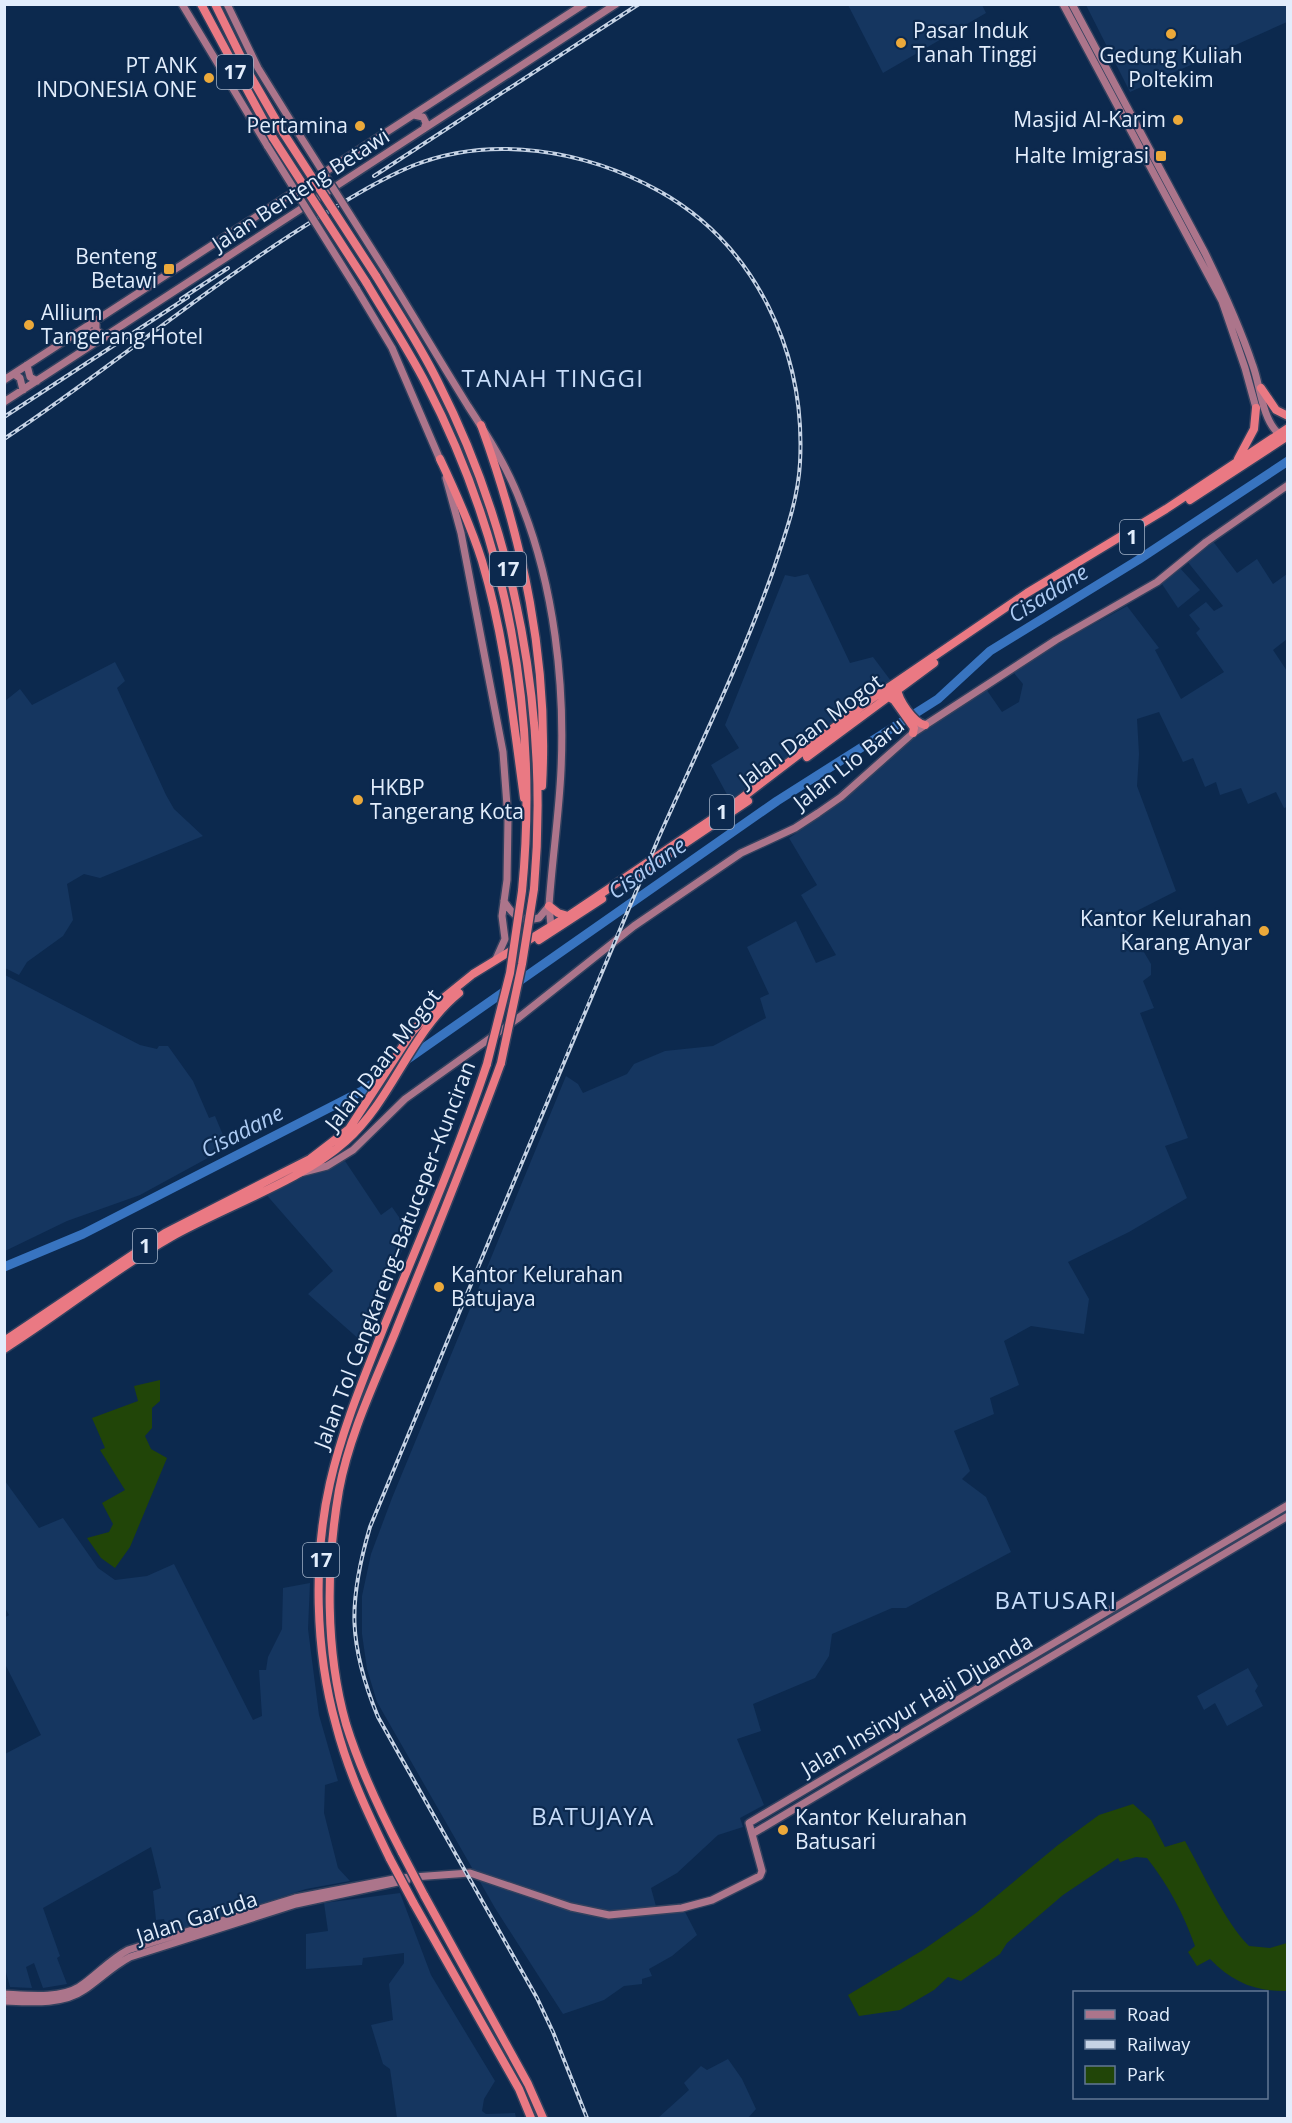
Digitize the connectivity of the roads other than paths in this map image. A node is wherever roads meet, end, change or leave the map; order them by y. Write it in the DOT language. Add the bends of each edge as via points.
graph roads {
  1 [pos="182,4"];
  2 [pos="201,4"];
  3 [pos="215,4"];
  4 [pos="227,4"];
  5 [pos="584,4"];
  6 [pos="616,4"];
  7 [pos="1063,4"];
  8 [pos="1072,4"];
  9 [pos="433,104"];
  10 [pos="414,115"];
  11 [pos="441,119"];
  12 [pos="424,129"];
  13 [pos="96,320"];
  14 [pos="81,330"];
  15 [pos="105,337"];
  16 [pos="97,342"];
  17 [pos="27,365"];
  18 [pos="14,374"];
  19 [pos="4,381"];
  20 [pos="37,381"];
  21 [pos="1261,388"];
  22 [pos="23,390"];
  23 [pos="4,402"];
  24 [pos="1256,408"];
  25 [pos="1287,417"];
  26 [pos="481,425"];
  27 [pos="1286,432"];
  28 [pos="440,459"];
  29 [pos="1234,464"];
  30 [pos="1287,485"];
  31 [pos="894,695"];
  32 [pos="917,727"];
  33 [pos="527,822"];
  34 [pos="539,823"];
  35 [pos="504,901"];
  36 [pos="549,906"];
  37 [pos="568,916"];
  38 [pos="551,926"];
  39 [pos="496,959"];
  40 [pos="416,1034"];
  41 [pos="316,1163"];
  42 [pos="297,1170"];
  43 [pos="67,1303"];
  44 [pos="4,1341"];
  45 [pos="4,1348"];
  46 [pos="1287,1504"];
  47 [pos="1287,1516"];
  48 [pos="1117,1607"];
  49 [pos="1121,1615"];
  50 [pos="752,1834"];
  51 [pos="197,1932"];
  52 [pos="4,1994"];
  53 [pos="4,2001"];
  54 [pos="531,2118"];
  55 [pos="543,2118"];
  1 -- 28 [label="main road, bridge" via="392,348"];
  2 -- 33 [label="highway, Jalan Tol Cengkareng–Batuceper–Kunciran / 17, bridge" via="273,138 366,282 427,386 458,453 488,534 517,661 527,763"];
  3 -- 34 [label="highway, Jalan Tol Cengkareng–Batuceper–Kunciran / 17, bridge" via="284,134 376,276 440,385 480,481 506,560 529,671"];
  4 -- 26 [label="main road, bridge" via="258,68"];
  5 -- 9 [label="main road, Jalan Benteng Betawi"];
  6 -- 11 [label="main road, Jalan Benteng Betawi"];
  7 -- 24 [label="main road" via="1222,301"];
  8 -- 21 [label="main road" via="1210,263 1233,311"];
  9 -- 10 [label="main road, Jalan Benteng Betawi"];
  9 -- 11 [label="main road" via="432,112"];
  10 -- 12 [label="main road" via="423,117"];
  10 -- 13 [label="main road, Jalan Benteng Betawi"];
  11 -- 12 [label="main road, Jalan Benteng Betawi"];
  12 -- 15 [label="main road, Jalan Benteng Betawi"];
  13 -- 14 [label="main road, Jalan Benteng Betawi"];
  13 -- 15 [label="main road" via="96,330"];
  14 -- 16 [label="main road" via="91,332"];
  14 -- 17 [label="main road, Jalan Benteng Betawi"];
  15 -- 16 [label="main road, Jalan Benteng Betawi"];
  16 -- 20 [label="main road, Jalan Benteng Betawi"];
  17 -- 18 [label="main road, Jalan Benteng Betawi"];
  17 -- 20 [label="main road" via="30,377"];
  18 -- 19 [label="main road, Jalan Benteng Betawi"];
  18 -- 22 [label="main road" via="20,378"];
  20 -- 22 [label="main road, Jalan Benteng Betawi"];
  21 -- 25 [label="highway" via="1276,410"];
  21 -- 27 [label="main road" via="1271,423"];
  22 -- 23 [label="main road, Jalan Benteng Betawi"];
  24 -- 29 [label="highway" via="1254,429"];
  26 -- 34 [label="highway" via="526,575 537,632 543,765"];
  26 -- 36 [label="main road" via="509,475 529,524 556,645 561,768"];
  27 -- 29 [label="highway, Jalan Daan Mogot / 1"];
  27 -- 31 [label="highway, Jalan Daan Mogot / 1" via="1160,520 1016,606"];
  28 -- 33 [label="highway" via="467,518 488,587 509,687"];
  28 -- 35 [label="main road" via="460,533 503,753 508,819"];
  29 -- 37 [label="highway, Jalan Daan Mogot / 1" via="1027,593 902,677 754,790"];
  30 -- 32 [label="main road, Jalan Lio Baru" via="1157,582"];
  31 -- 32 [label="highway"];
  31 -- 40 [label="highway, Jalan Daan Mogot / 1" via="731,813 476,978"];
  32 -- 41 [label="main road, Jalan Lio Baru" via="833,803 795,828 741,853 626,932 405,1099 353,1150"];
  33 -- 54 [label="highway, Jalan Tol Cengkareng–Batuceper–Kunciran / 17, bridge" via="510,973 487,1064 347,1420 329,1484 319,1601 324,1669 335,1725 354,1780 390,1859 519,2089"];
  34 -- 55 [label="highway, Jalan Tol Cengkareng–Batuceper–Kunciran / 17, bridge" via="534,890 501,1063 358,1423 339,1489 329,1602 335,1668 346,1723 364,1777"];
  35 -- 36 [label="main road" via="519,919 538,918"];
  35 -- 39 [label="main road" via="501,924 505,939"];
  36 -- 37 [label="highway"];
  36 -- 38 [label="main road"];
  37 -- 38 [label="highway, Jalan Daan Mogot / 1"];
  38 -- 39 [label="highway, Jalan Daan Mogot / 1"];
  39 -- 40 [label="highway, Jalan Daan Mogot / 1" via="442,999"];
  40 -- 41 [label="highway, Jalan Daan Mogot / 1" via="373,1102"];
  41 -- 42 [label="highway, Jalan Daan Mogot / 1"];
  41 -- 42 [label="main road, Jalan Lio Baru"];
  42 -- 43 [label="highway, Jalan Daan Mogot / 1" via="165,1233"];
  43 -- 44 [label="highway, Jalan Daan Mogot / 1"];
  43 -- 45 [label="highway, Jalan Daan Mogot / 1"];
  46 -- 48 [label="main road, Jalan Insinyur Haji Djuanda"];
  47 -- 49 [label="main road, Jalan Insinyur Haji Djuanda"];
  48 -- 49 [label="main road"];
  48 -- 50 [label="main road, Jalan Insinyur Haji Djuanda" via="749,1823"];
  49 -- 50 [label="main road, Jalan Insinyur Haji Djuanda"];
  50 -- 51 [label="main road, Jalan Garuda" via="760,1876 712,1900 682,1908 609,1915 571,1907 470,1873 408,1879 400,1884 296,1901"];
  51 -- 52 [label="main road, Jalan Garuda" via="114,1958 78,1988"];
  51 -- 53 [label="main road, Jalan Garuda" via="117,1963 68,1998"];
}
